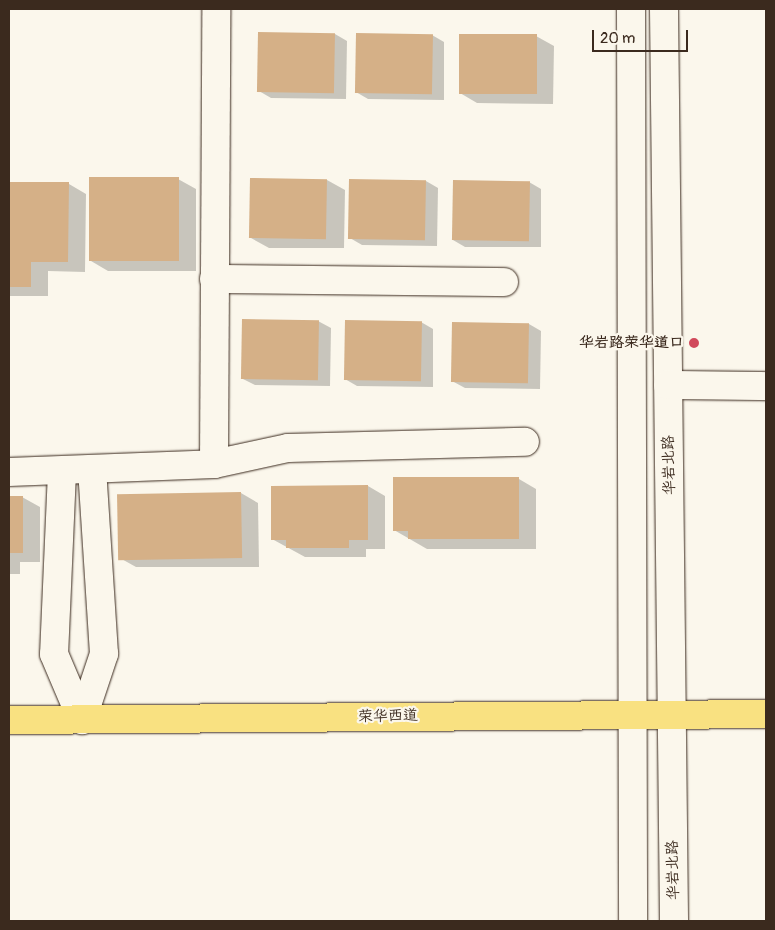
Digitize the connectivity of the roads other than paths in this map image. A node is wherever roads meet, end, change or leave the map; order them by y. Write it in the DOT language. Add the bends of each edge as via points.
graph roads {
  1 [pos="216,9"];
  2 [pos="631,9"];
  3 [pos="664,9"];
  4 [pos="214,279"];
  5 [pos="504,282"];
  6 [pos="668,385"];
  7 [pos="766,386"];
  8 [pos="525,442"];
  9 [pos="214,464"];
  10 [pos="92,470"];
  11 [pos="9,472"];
  12 [pos="62,472"];
  13 [pos="631,714"];
  14 [pos="672,714"];
  15 [pos="766,714"];
  16 [pos="9,720"];
  17 [pos="82,720"];
  18 [pos="632,921"];
  19 [pos="674,921"];
  1 -- 4 [label="street"];
  2 -- 13 [label="street"];
  3 -- 6 [label="street, 华岩北路"];
  4 -- 5 [label="street"];
  4 -- 9 [label="street"];
  6 -- 7 [label="street"];
  6 -- 14 [label="street, 华岩北路"];
  8 -- 9 [label="street" via="288,448"];
  9 -- 10 [label="street"];
  10 -- 12 [label="street"];
  10 -- 17 [label="street" via="104,654"];
  11 -- 12 [label="street"];
  12 -- 17 [label="street" via="54,654"];
  13 -- 14 [label="main road, 荣华西道"];
  13 -- 17 [label="main road, 荣华西道"];
  13 -- 18 [label="street"];
  14 -- 15 [label="main road, 荣华西道"];
  14 -- 19 [label="street, 华岩北路"];
  16 -- 17 [label="main road, 荣华西道"];
}
